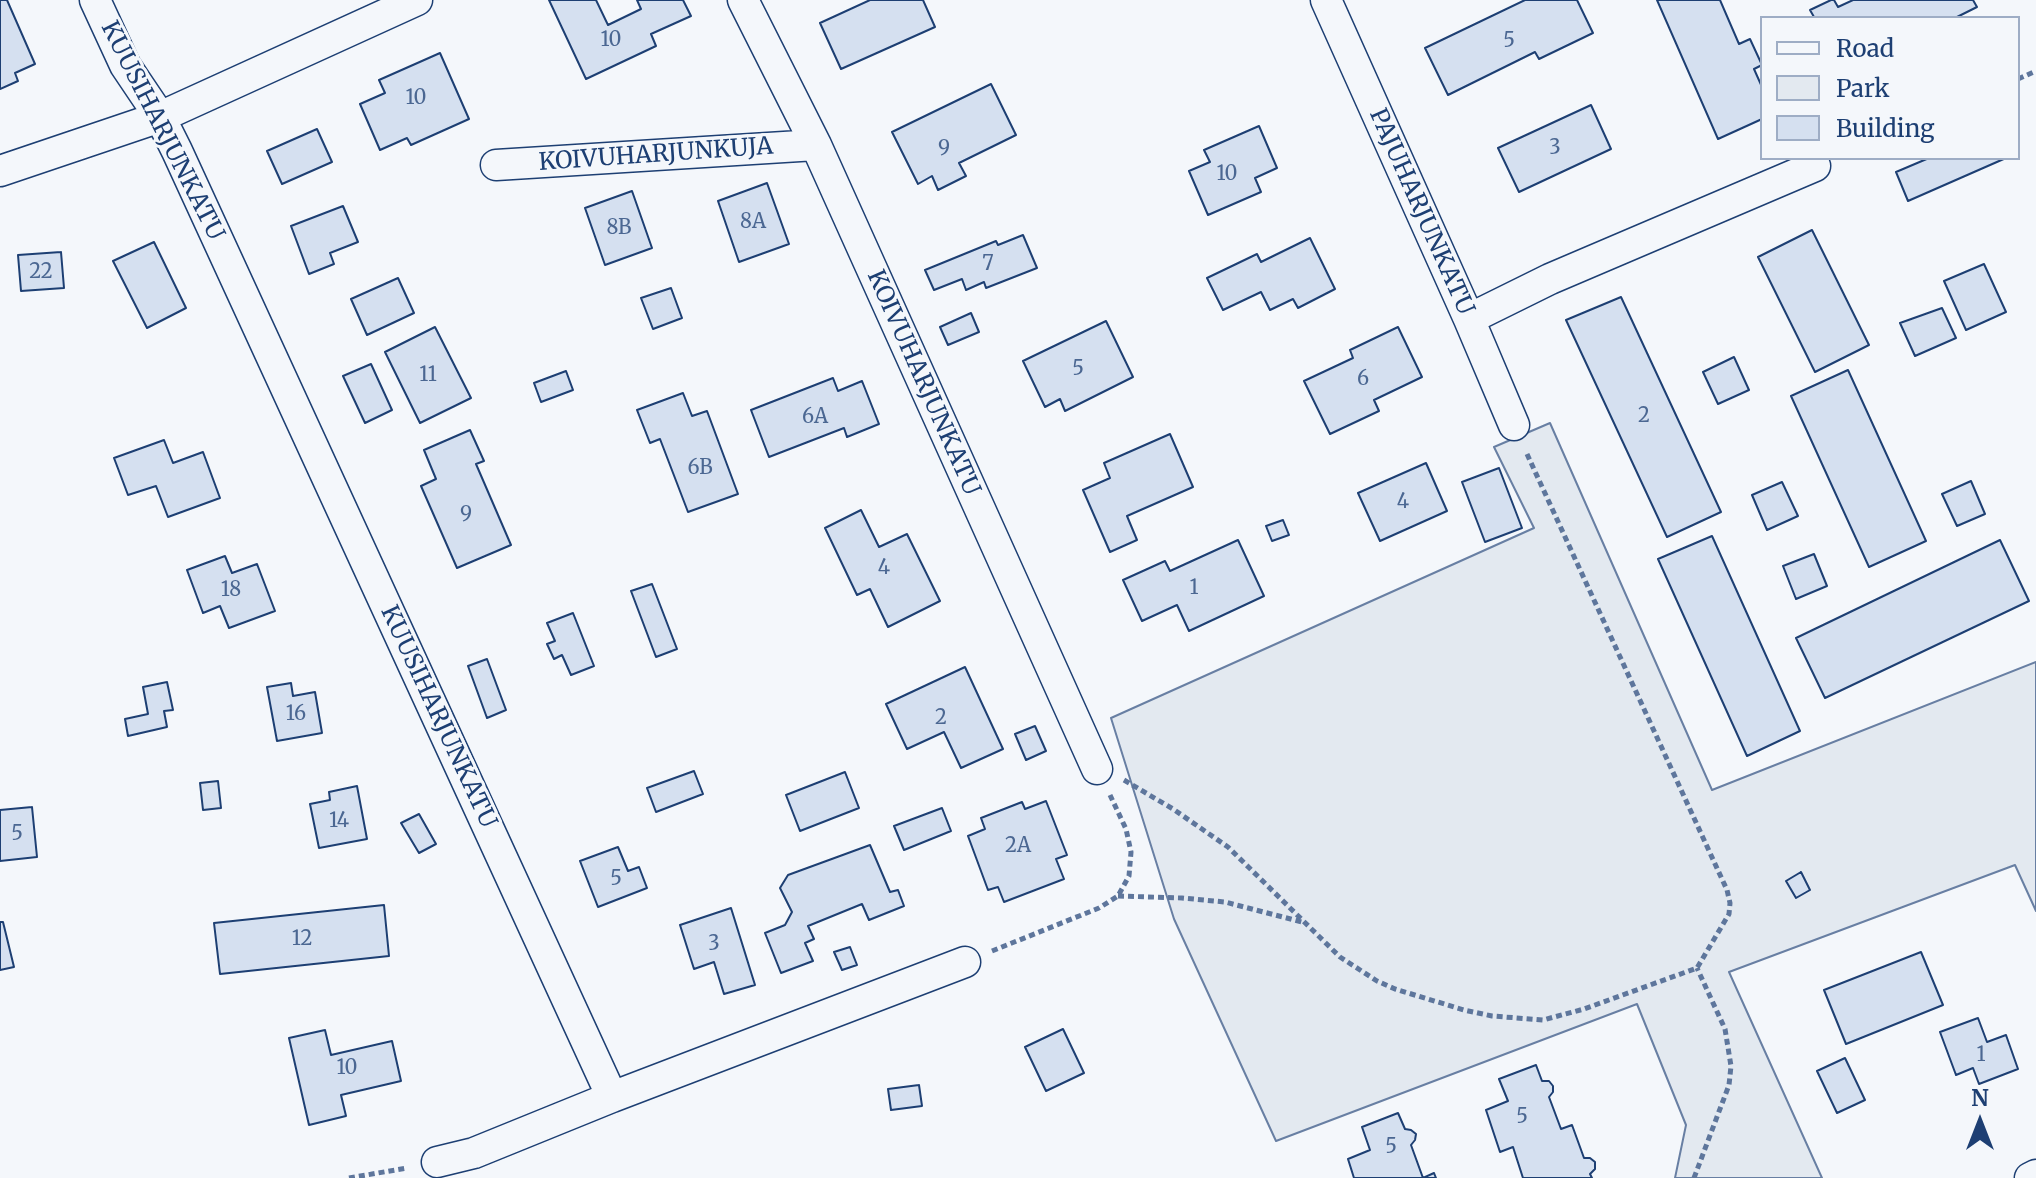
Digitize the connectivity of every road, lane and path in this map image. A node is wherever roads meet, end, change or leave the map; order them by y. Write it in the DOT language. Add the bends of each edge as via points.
graph roads {
  1 [pos="95,0"];
  2 [pos="417,0"];
  3 [pos="743,0"];
  4 [pos="1326,0"];
  5 [pos="160,117"];
  6 [pos="816,145"];
  7 [pos="496,165"];
  8 [pos="1815,166"];
  9 [pos="0,171"];
  10 [pos="1469,319"];
  11 [pos="1514,425"];
  12 [pos="1097,769"];
  13 [pos="1118,896"];
  14 [pos="1306,923"];
  15 [pos="965,962"];
  16 [pos="1697,968"];
  17 [pos="612,1097"];
  18 [pos="437,1162"];
  19 [pos="2036,1175"];
  20 [pos="349,1178"];
  21 [pos="1694,1178"];
  22 [pos="2030,1178"];
  1 -- 5 [label="street, KUUSIHARJUNKATU" via="125,65"];
  2 -- 5 [label="street"];
  3 -- 6 [label="street, KOIVUHARJUNKATU"];
  4 -- 10 [label="street, PAJUHARJUNKATU"];
  5 -- 9 [label="street"];
  5 -- 17 [label="street, KUUSIHARJUNKATU"];
  6 -- 7 [label="street, KOIVUHARJUNKUJA"];
  6 -- 12 [label="street, KOIVUHARJUNKATU"];
  8 -- 10 [label="street"];
  10 -- 11 [label="street, PAJUHARJUNKATU"];
  11 -- 16 [label="path" via="1727,890 1729,914"];
  12 -- 13 [label="path" via="1126,829 1131,852 1129,876"];
  12 -- 14 [label="path" via="1147,793 1228,847"];
  13 -- 14 [label="path" via="1225,902"];
  13 -- 15 [label="path"];
  14 -- 16 [label="path" via="1340,957 1377,981 1492,1016 1565,1016"];
  15 -- 17 [label="street"];
  16 -- 21 [label="path" via="1725,1029 1731,1066 1729,1085"];
  17 -- 18 [label="street" via="474,1153"];
  18 -- 20 [label="path"];
  19 -- 22 [label="street"];
}
